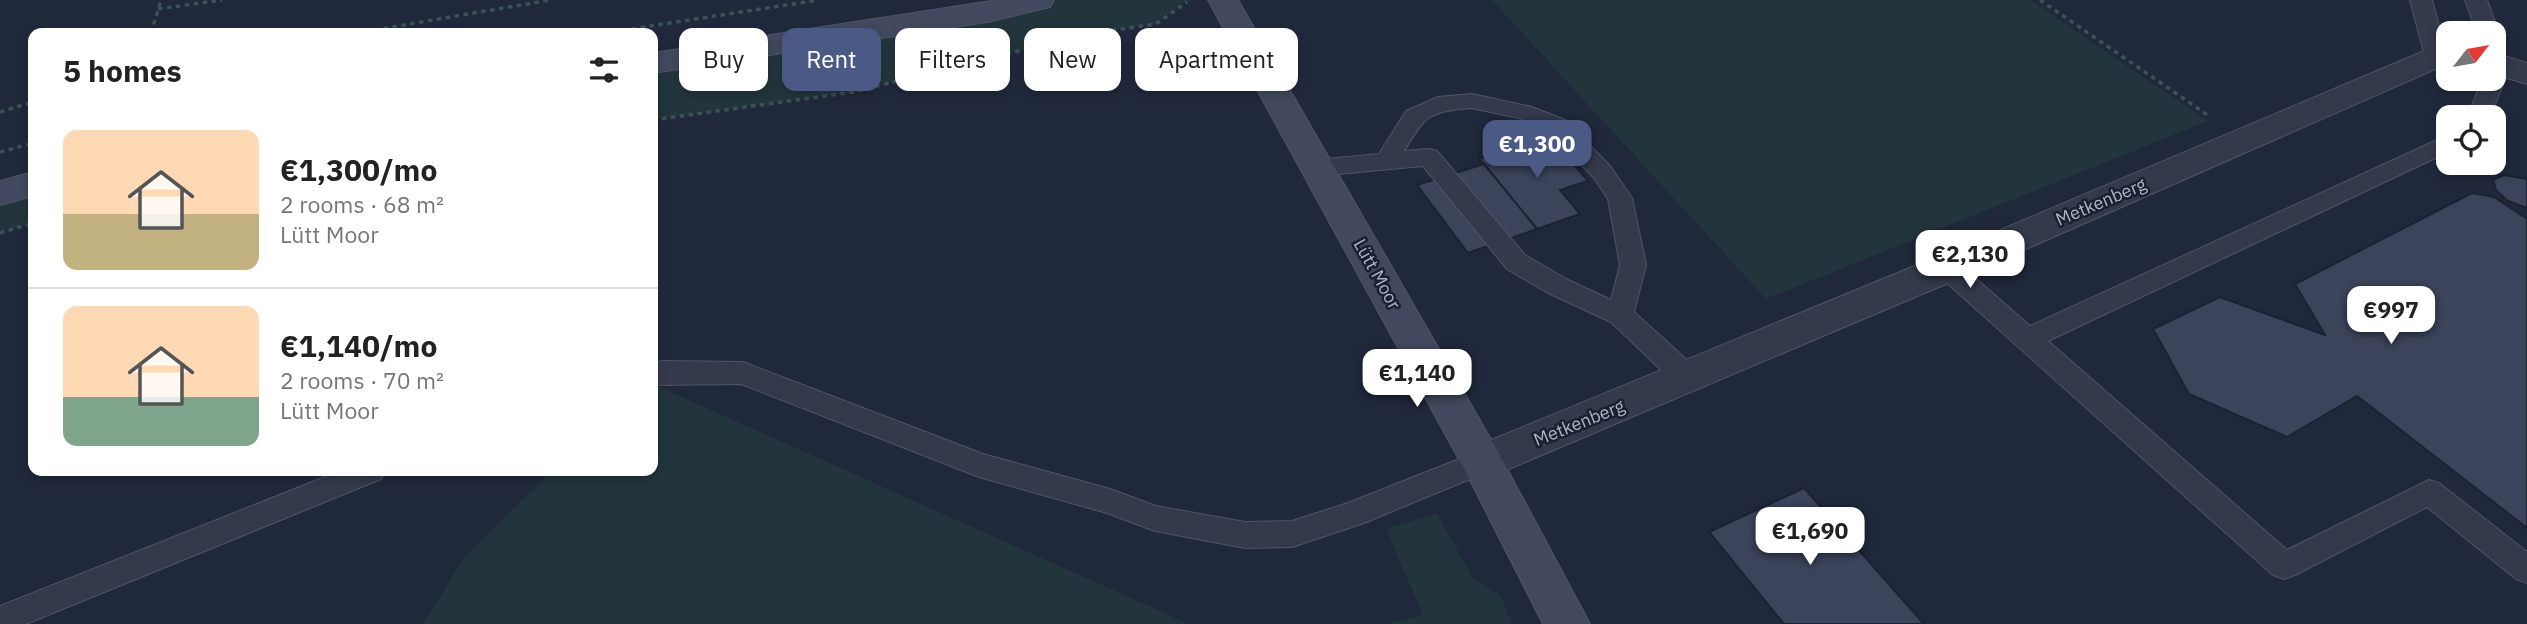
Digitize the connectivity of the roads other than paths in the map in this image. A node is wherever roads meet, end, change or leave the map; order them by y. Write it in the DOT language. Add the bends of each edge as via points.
graph roads {
  1 [pos="1039,0"];
  2 [pos="1223,0"];
  3 [pos="2421,0"];
  4 [pos="2476,0"];
  5 [pos="2484,21"];
  6 [pos="2436,40"];
  7 [pos="2436,59"];
  8 [pos="658,62"];
  9 [pos="2436,149"];
  10 [pos="1386,161"];
  11 [pos="1316,168"];
  12 [pos="28,185"];
  13 [pos="0,193"];
  14 [pos="1947,268"];
  15 [pos="1620,315"];
  16 [pos="2028,339"];
  17 [pos="658,373"];
  18 [pos="1688,378"];
  19 [pos="1482,462"];
  20 [pos="359,476"];
  21 [pos="2527,570"];
  22 [pos="0,620"];
  23 [pos="1567,624"];
  1 -- 8 [label="main road"];
  2 -- 11 [label="main road, Lütt Moor"];
  3 -- 6 [label="lane"];
  4 -- 5 [label="lane"];
  7 -- 14 [label="street, Metkenberg"];
  9 -- 16 [label="lane"];
  10 -- 11 [label="lane"];
  10 -- 15 [label="lane" via="1429,157 1516,262"];
  10 -- 15 [label="lane" via="1414,116 1438,104 1472,101 1524,112 1557,125 1620,198 1633,265"];
  11 -- 19 [label="main road, Lütt Moor"];
  12 -- 13 [label="main road"];
  14 -- 16 [label="lane"];
  14 -- 18 [label="street, Metkenberg"];
  15 -- 18 [label="lane"];
  16 -- 21 [label="lane" via="2284,566 2430,492"];
  17 -- 19 [label="lane" via="743,373 979,465 1155,518 1245,535 1292,534"];
  18 -- 19 [label="street, Metkenberg"];
  19 -- 23 [label="main road, Lütt Moor"];
  20 -- 22 [label="lane"];
}
